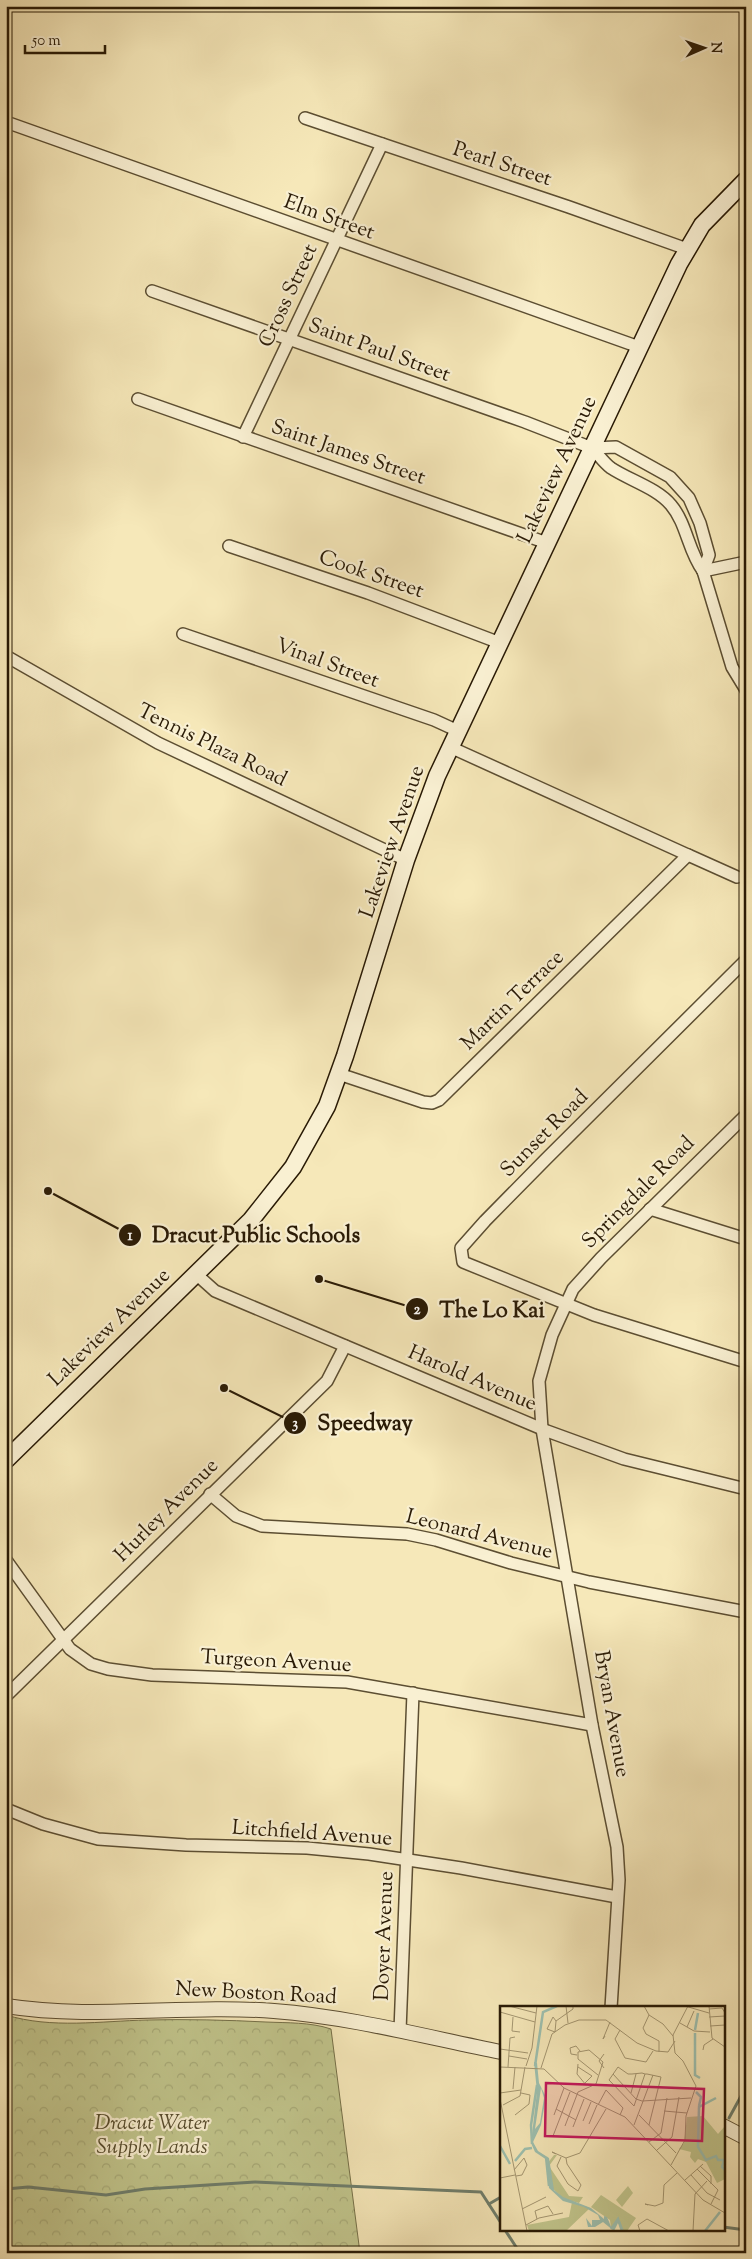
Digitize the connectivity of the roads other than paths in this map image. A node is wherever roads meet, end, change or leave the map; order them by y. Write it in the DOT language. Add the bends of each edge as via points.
graph roads {
  1 [pos="305,118"];
  2 [pos="6,122"];
  3 [pos="382,144"];
  4 [pos="746,180"];
  5 [pos="336,241"];
  6 [pos="687,249"];
  7 [pos="152,291"];
  8 [pos="290,340"];
  9 [pos="639,347"];
  10 [pos="138,399"];
  11 [pos="243,437"];
  12 [pos="592,448"];
  13 [pos="547,543"];
  14 [pos="229,546"];
  15 [pos="746,562"];
  16 [pos="704,571"];
  17 [pos="183,634"];
  18 [pos="500,643"];
  19 [pos="6,656"];
  20 [pos="746,690"];
  21 [pos="458,731"];
  22 [pos="450,748"];
  23 [pos="688,856"];
  24 [pos="406,860"];
  25 [pos="737,877"];
  26 [pos="746,960"];
  27 [pos="339,1074"];
  28 [pos="746,1115"];
  29 [pos="650,1208"];
  30 [pos="746,1239"];
  31 [pos="196,1274"];
  32 [pos="566,1304"];
  33 [pos="345,1346"];
  34 [pos="746,1362"];
  35 [pos="542,1429"];
  36 [pos="6,1460"];
  37 [pos="746,1489"];
  38 [pos="210,1494"];
  39 [pos="6,1560"];
  40 [pos="568,1577"];
  41 [pos="746,1612"];
  42 [pos="63,1640"];
  43 [pos="413,1693"];
  44 [pos="6,1696"];
  45 [pos="592,1725"];
  46 [pos="6,1809"];
  47 [pos="406,1860"];
  48 [pos="618,1897"];
  49 [pos="6,2006"];
  50 [pos="611,2006"];
  51 [pos="400,2031"];
  52 [pos="500,2052"];
  53 [pos="724,2127"];
  54 [pos="746,2138"];
  1 -- 3 [label="street, Pearl Street"];
  2 -- 5 [label="street, Elm Street"];
  3 -- 5 [label="street, Cross Street"];
  3 -- 6 [label="street, Pearl Street"];
  4 -- 6 [label="main road, Lakeview Avenue" via="712,213"];
  5 -- 8 [label="street, Cross Street"];
  5 -- 9 [label="street, Elm Street"];
  6 -- 9 [label="main road, Lakeview Avenue"];
  7 -- 8 [label="street, Saint Paul Street"];
  8 -- 11 [label="street, Cross Street"];
  8 -- 12 [label="street, Saint Paul Street"];
  9 -- 12 [label="main road, Lakeview Avenue"];
  10 -- 11 [label="street, Saint James Street"];
  11 -- 13 [label="street, Saint James Street"];
  12 -- 13 [label="main road, Lakeview Avenue"];
  12 -- 16 [label="street" via="610,467 671,504 695,559"];
  12 -- 16 [label="street" via="616,448 670,477 689,498 700,523 709,555"];
  13 -- 18 [label="main road, Lakeview Avenue"];
  14 -- 18 [label="street, Cook Street" via="368,593"];
  15 -- 16 [label="street"];
  16 -- 20 [label="street" via="732,667"];
  17 -- 21 [label="street, Vinal Street"];
  18 -- 21 [label="main road, Lakeview Avenue"];
  19 -- 24 [label="street, Tennis Plaza Road" via="158,744"];
  21 -- 22 [label="main road, Lakeview Avenue"];
  22 -- 23 [label="street"];
  22 -- 24 [label="main road, Lakeview Avenue"];
  23 -- 25 [label="street"];
  23 -- 27 [label="street, Martin Terrace" via="439,1100 424,1102"];
  24 -- 27 [label="main road, Lakeview Avenue"];
  26 -- 32 [label="street, Sunset Road" via="461,1248 463,1262"];
  27 -- 31 [label="main road, Lakeview Avenue" via="320,1121 286,1177 251,1220"];
  28 -- 29 [label="street, Springdale Road"];
  29 -- 30 [label="street"];
  29 -- 32 [label="street, Springdale Road" via="573,1289"];
  31 -- 33 [label="street, Harold Avenue" via="215,1291"];
  31 -- 36 [label="main road, Lakeview Avenue"];
  32 -- 34 [label="street"];
  32 -- 35 [label="street, Springdale Road" via="552,1335 539,1381"];
  33 -- 35 [label="street, Harold Avenue"];
  33 -- 38 [label="street, Hurley Avenue" via="327,1381"];
  35 -- 37 [label="street, Harold Avenue" via="624,1460"];
  35 -- 40 [label="street, Bryan Avenue"];
  38 -- 40 [label="street, Leonard Avenue" via="236,1516 262,1526 407,1534"];
  38 -- 42 [label="street, Hurley Avenue"];
  39 -- 42 [label="street, Turgeon Avenue"];
  40 -- 41 [label="street, Leonard Avenue"];
  40 -- 45 [label="street, Bryan Avenue"];
  42 -- 43 [label="street, Turgeon Avenue" via="76,1655 108,1669 152,1675 347,1682"];
  42 -- 44 [label="street, Hurley Avenue"];
  43 -- 45 [label="street, Turgeon Avenue"];
  43 -- 47 [label="street, Doyer Avenue"];
  45 -- 48 [label="street, Bryan Avenue" via="617,1847"];
  46 -- 47 [label="street, Litchfield Avenue" via="43,1824 98,1839 307,1848"];
  47 -- 48 [label="street, Litchfield Avenue"];
  47 -- 51 [label="street, Doyer Avenue"];
  48 -- 50 [label="street, Bryan Avenue"];
  49 -- 51 [label="street, New Boston Road" via="40,2011 274,2011 346,2019"];
  51 -- 52 [label="street, New Boston Road"];
  53 -- 54 [label="street"];
}
